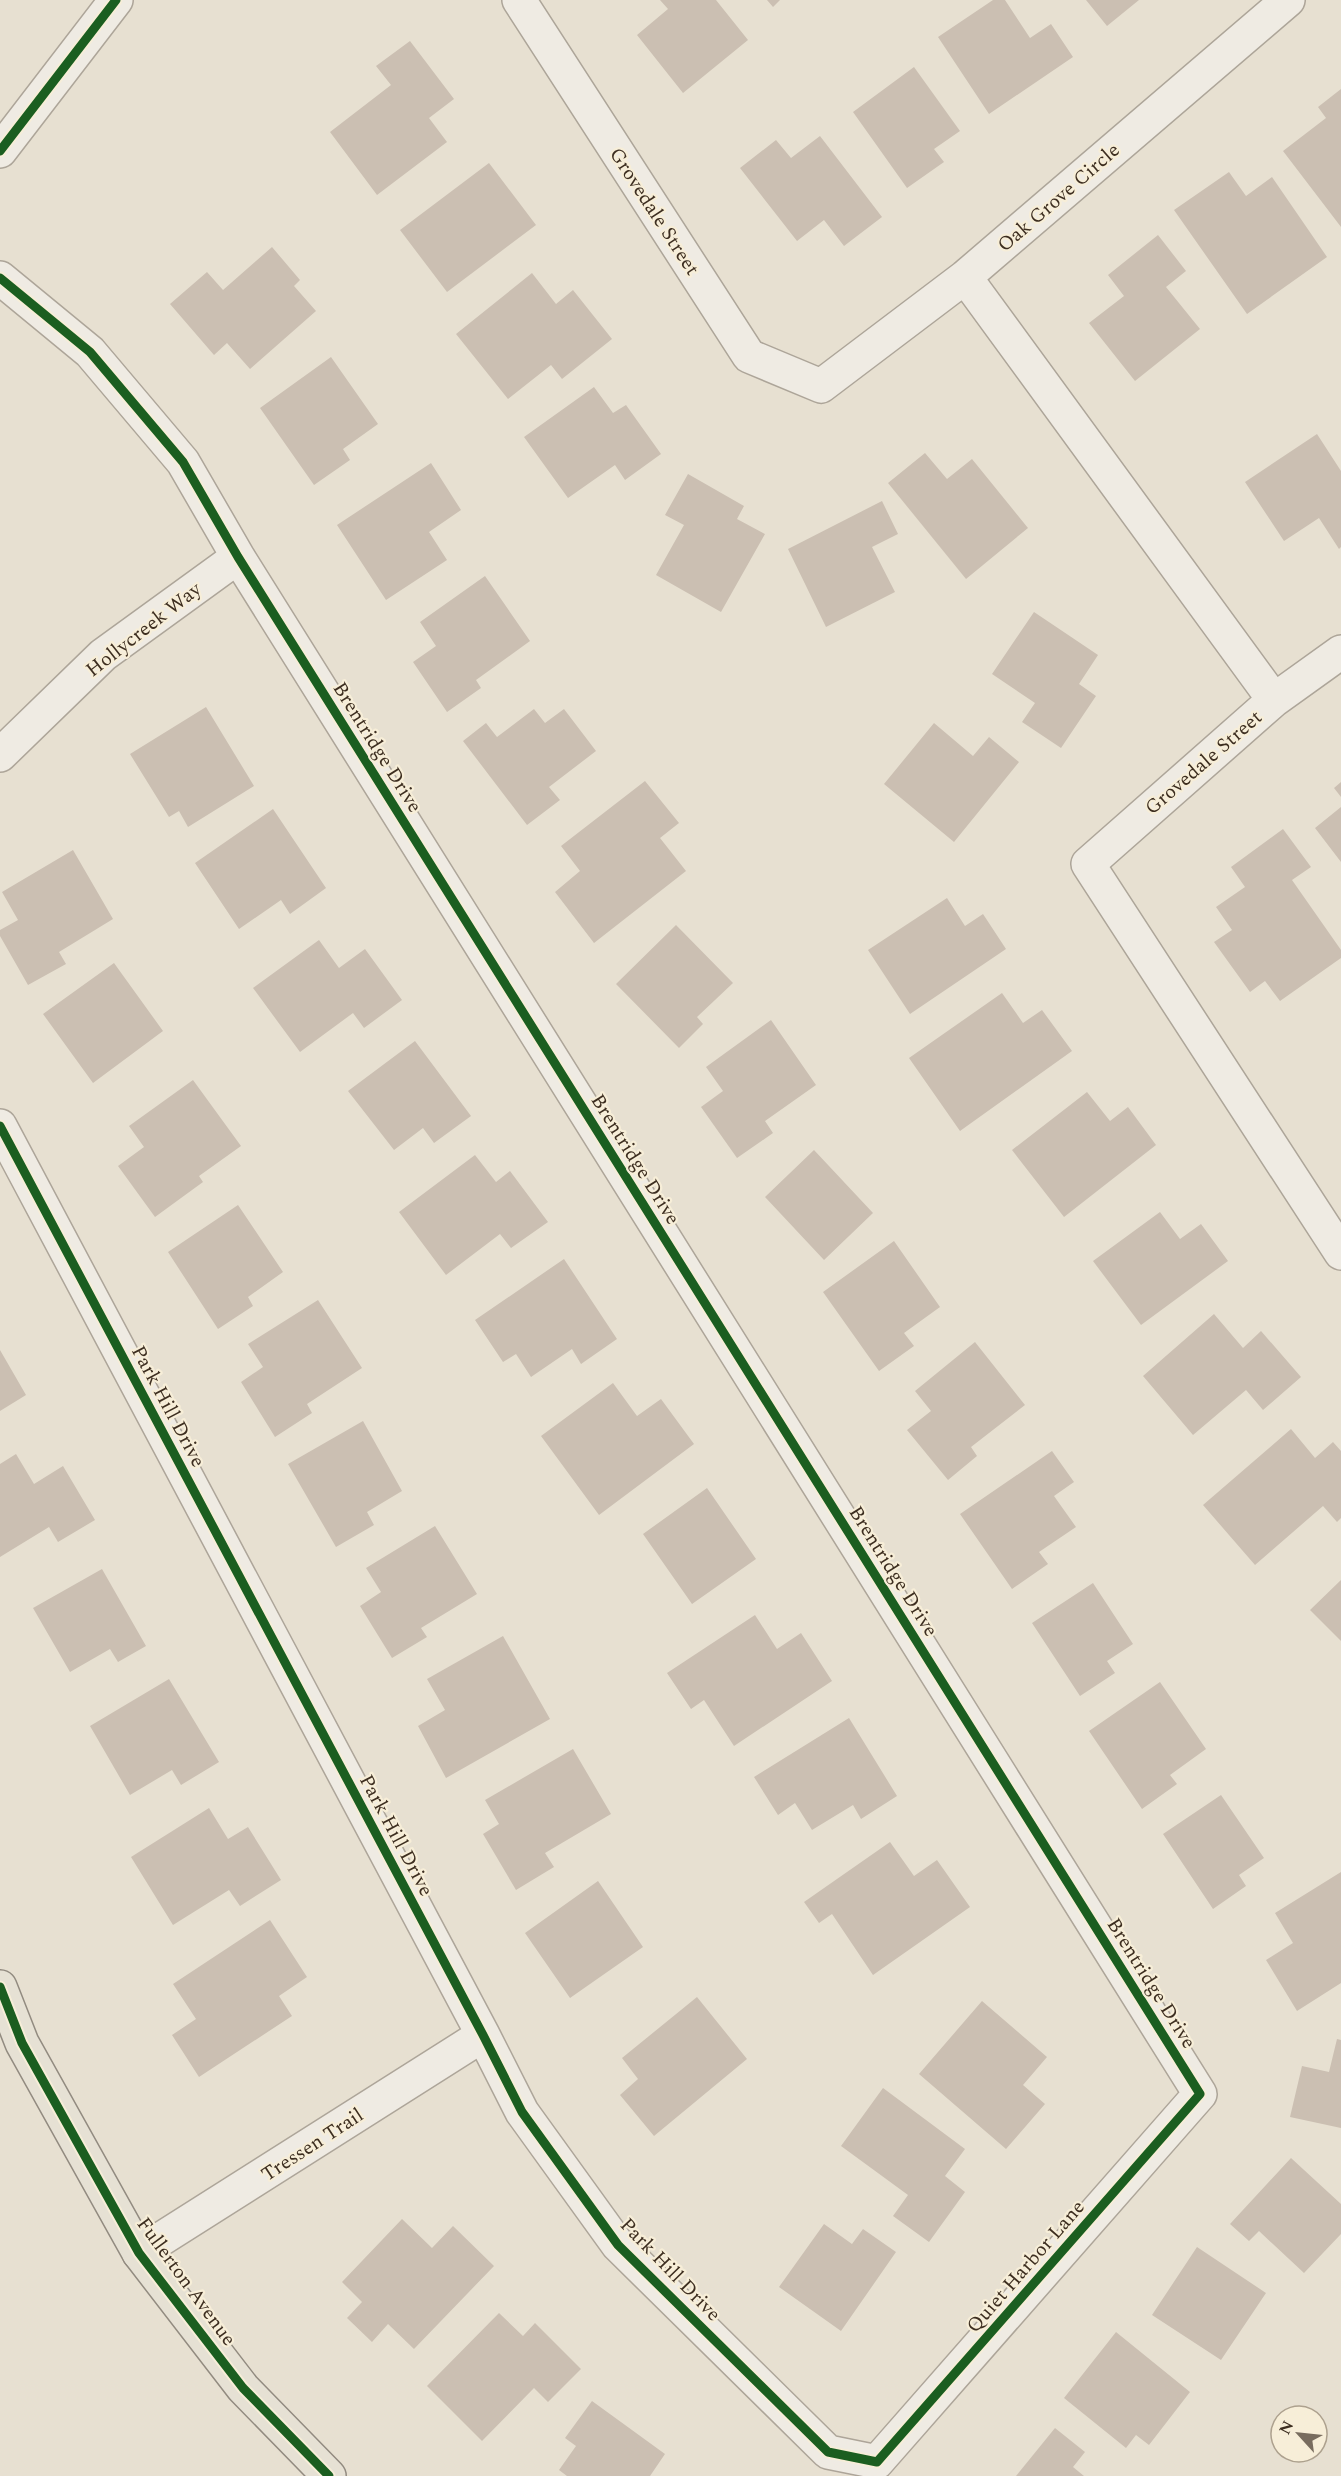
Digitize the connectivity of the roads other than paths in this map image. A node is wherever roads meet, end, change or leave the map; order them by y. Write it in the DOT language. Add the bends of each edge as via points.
graph roads {
  1 [pos="116,0"];
  2 [pos="519,0"];
  3 [pos="1287,0"];
  4 [pos="0,151"];
  5 [pos="965,277"];
  6 [pos="0,278"];
  7 [pos="821,386"];
  8 [pos="238,557"];
  9 [pos="1341,652"];
  10 [pos="1274,700"];
  11 [pos="0,755"];
  12 [pos="0,1126"];
  13 [pos="1341,1253"];
  14 [pos="0,1987"];
  15 [pos="483,2035"];
  16 [pos="1200,2094"];
  17 [pos="140,2253"];
  18 [pos="877,2462"];
  19 [pos="329,2476"];
  1 -- 4 [label="street"];
  2 -- 7 [label="street, Grovedale Street" via="749,356"];
  3 -- 5 [label="street, Oak Grove Circle"];
  5 -- 7 [label="street, Oak Grove Circle"];
  5 -- 10 [label="street, Grovedale Street"];
  6 -- 8 [label="street, Brentridge Drive" via="90,351 183,462"];
  8 -- 11 [label="street, Hollycreek Way" via="103,655"];
  8 -- 16 [label="street, Brentridge Drive"];
  9 -- 10 [label="street"];
  10 -- 13 [label="street, Grovedale Street" via="1088,864"];
  12 -- 15 [label="street, Park Hill Drive"];
  14 -- 17 [label="main road, Fullerton Avenue" via="22,2043"];
  15 -- 17 [label="street, Tressen Trail"];
  15 -- 18 [label="street, Park Hill Drive" via="522,2112 618,2245 828,2452"];
  16 -- 18 [label="street, Quiet Harbor Lane"];
  17 -- 19 [label="main road, Fullerton Avenue" via="243,2388"];
}
